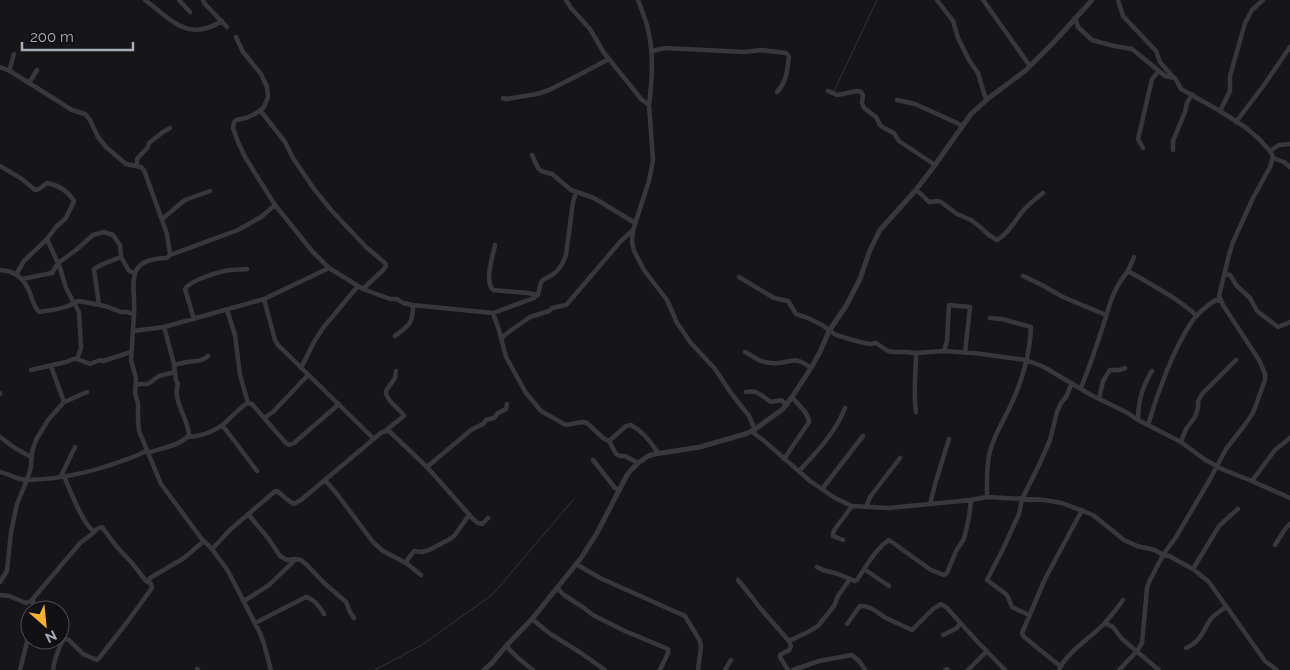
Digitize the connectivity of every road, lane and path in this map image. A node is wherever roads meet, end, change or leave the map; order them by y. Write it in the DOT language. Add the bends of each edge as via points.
graph roads {
  1 [pos="145,0"];
  2 [pos="179,0"];
  3 [pos="203,0"];
  4 [pos="566,0"];
  5 [pos="638,0"];
  6 [pos="937,0"];
  7 [pos="983,0"];
  8 [pos="1092,0"];
  9 [pos="1118,0"];
  10 [pos="1263,0"];
  11 [pos="190,12"];
  12 [pos="1075,18"];
  13 [pos="222,22"];
  14 [pos="227,28"];
  15 [pos="236,38"];
  16 [pos="1290,47"];
  17 [pos="652,51"];
  18 [pos="14,54"];
  19 [pos="609,59"];
  20 [pos="1030,66"];
  21 [pos="0,67"];
  22 [pos="38,70"];
  23 [pos="10,71"];
  24 [pos="1159,71"];
  25 [pos="1173,77"];
  26 [pos="29,83"];
  27 [pos="828,91"];
  28 [pos="777,92"];
  29 [pos="1192,94"];
  30 [pos="503,98"];
  31 [pos="897,100"];
  32 [pos="986,100"];
  33 [pos="650,105"];
  34 [pos="260,110"];
  35 [pos="1220,111"];
  36 [pos="1236,122"];
  37 [pos="962,126"];
  38 [pos="170,128"];
  39 [pos="1290,144"];
  40 [pos="1143,148"];
  41 [pos="1173,150"];
  42 [pos="1270,151"];
  43 [pos="532,156"];
  44 [pos="1273,158"];
  45 [pos="935,165"];
  46 [pos="0,166"];
  47 [pos="138,166"];
  48 [pos="1290,167"];
  49 [pos="210,191"];
  50 [pos="915,191"];
  51 [pos="576,192"];
  52 [pos="1043,193"];
  53 [pos="275,205"];
  54 [pos="162,219"];
  55 [pos="635,223"];
  56 [pos="633,230"];
  57 [pos="47,239"];
  58 [pos="495,245"];
  59 [pos="170,255"];
  60 [pos="121,257"];
  61 [pos="1134,257"];
  62 [pos="58,264"];
  63 [pos="329,268"];
  64 [pos="247,269"];
  65 [pos="0,270"];
  66 [pos="1128,271"];
  67 [pos="134,273"];
  68 [pos="17,274"];
  69 [pos="1224,274"];
  70 [pos="1023,276"];
  71 [pos="739,277"];
  72 [pos="22,279"];
  73 [pos="360,287"];
  74 [pos="538,295"];
  75 [pos="264,299"];
  76 [pos="1220,301"];
  77 [pos="74,302"];
  78 [pos="99,305"];
  79 [pos="413,305"];
  80 [pos="227,310"];
  81 [pos="492,313"];
  82 [pos="134,314"];
  83 [pos="1106,315"];
  84 [pos="1197,316"];
  85 [pos="275,318"];
  86 [pos="990,318"];
  87 [pos="194,319"];
  88 [pos="270,320"];
  89 [pos="1290,322"];
  90 [pos="164,327"];
  91 [pos="133,331"];
  92 [pos="829,331"];
  93 [pos="395,336"];
  94 [pos="501,339"];
  95 [pos="944,351"];
  96 [pos="131,352"];
  97 [pos="745,352"];
  98 [pos="916,353"];
  99 [pos="965,353"];
  100 [pos="208,356"];
  101 [pos="77,359"];
  102 [pos="1026,360"];
  103 [pos="1236,360"];
  104 [pos="174,365"];
  105 [pos="51,366"];
  106 [pos="301,368"];
  107 [pos="811,368"];
  108 [pos="1125,368"];
  109 [pos="31,370"];
  110 [pos="396,371"];
  111 [pos="1152,371"];
  112 [pos="175,372"];
  113 [pos="308,376"];
  114 [pos="1072,383"];
  115 [pos="136,386"];
  116 [pos="1081,388"];
  117 [pos="86,392"];
  118 [pos="746,392"];
  119 [pos="792,398"];
  120 [pos="1099,399"];
  121 [pos="64,402"];
  122 [pos="248,403"];
  123 [pos="339,404"];
  124 [pos="507,404"];
  125 [pos="787,405"];
  126 [pos="845,408"];
  127 [pos="916,412"];
  128 [pos="264,418"];
  129 [pos="1138,420"];
  130 [pos="1148,425"];
  131 [pos="223,426"];
  132 [pos="753,430"];
  133 [pos="385,431"];
  134 [pos="188,436"];
  135 [pos="862,436"];
  136 [pos="0,437"];
  137 [pos="1290,438"];
  138 [pos="374,439"];
  139 [pos="949,439"];
  140 [pos="608,441"];
  141 [pos="1181,442"];
  142 [pos="75,447"];
  143 [pos="148,451"];
  144 [pos="658,453"];
  145 [pos="31,457"];
  146 [pos="900,458"];
  147 [pos="784,459"];
  148 [pos="593,460"];
  149 [pos="638,463"];
  150 [pos="1217,466"];
  151 [pos="428,467"];
  152 [pos="257,471"];
  153 [pos="798,471"];
  154 [pos="0,472"];
  155 [pos="62,476"];
  156 [pos="27,480"];
  157 [pos="325,480"];
  158 [pos="1252,481"];
  159 [pos="822,489"];
  160 [pos="620,490"];
  161 [pos="987,497"];
  162 [pos="1290,498"];
  163 [pos="1022,499"];
  164 [pos="971,500"];
  165 [pos="930,504"];
  166 [pos="852,506"];
  167 [pos="866,507"];
  168 [pos="1082,510"];
  169 [pos="1238,510"];
  170 [pos="248,514"];
  171 [pos="468,515"];
  172 [pos="488,518"];
  173 [pos="1290,524"];
  174 [pos="94,531"];
  175 [pos="843,540"];
  176 [pos="204,541"];
  177 [pos="1275,546"];
  178 [pos="212,549"];
  179 [pos="1163,555"];
  180 [pos="296,559"];
  181 [pos="0,561"];
  182 [pos="406,563"];
  183 [pos="7,564"];
  184 [pos="576,564"];
  185 [pos="817,567"];
  186 [pos="864,569"];
  187 [pos="1193,569"];
  188 [pos="421,575"];
  189 [pos="850,579"];
  190 [pos="738,580"];
  191 [pos="0,582"];
  192 [pos="149,582"];
  193 [pos="889,586"];
  194 [pos="557,588"];
  195 [pos="0,595"];
  196 [pos="33,599"];
  197 [pos="1123,600"];
  198 [pos="244,601"];
  199 [pos="1226,607"];
  200 [pos="324,614"];
  201 [pos="1029,615"];
  202 [pos="354,618"];
  203 [pos="532,619"];
  204 [pos="255,623"];
  205 [pos="960,623"];
  206 [pos="1105,623"];
  207 [pos="847,624"];
  208 [pos="943,636"];
  209 [pos="789,641"];
  210 [pos="506,646"];
  211 [pos="1186,648"];
  212 [pos="25,650"];
  213 [pos="987,651"];
  214 [pos="1137,651"];
  215 [pos="731,660"];
  216 [pos="1060,668"];
  217 [pos="20,670"];
  218 [pos="54,670"];
  219 [pos="271,670"];
  220 [pos="484,670"];
  221 [pos="533,670"];
  222 [pos="605,670"];
  223 [pos="660,670"];
  224 [pos="698,670"];
  225 [pos="725,670"];
  226 [pos="788,670"];
  227 [pos="793,670"];
  228 [pos="865,670"];
  229 [pos="968,670"];
  230 [pos="1005,670"];
  231 [pos="1119,670"];
  232 [pos="1159,670"];
  233 [pos="1278,670"];
  1 -- 13 [label="street" via="185,29 198,30"];
  2 -- 11 [label="street"];
  3 -- 13 [label="street"];
  4 -- 19 [label="street"];
  5 -- 17 [label="street"];
  6 -- 32 [label="street" via="953,21 958,38 978,74"];
  7 -- 20 [label="street"];
  8 -- 12 [label="street"];
  9 -- 25 [label="street" via="1123,16 1156,50 1160,62"];
  10 -- 35 [label="street" via="1245,22 1230,76 1230,91"];
  12 -- 20 [label="street"];
  12 -- 24 [label="street" via="1078,27 1092,40 1132,49"];
  13 -- 14 [label="street"];
  15 -- 34 [label="street" via="267,87 268,97"];
  16 -- 36 [label="street"];
  17 -- 28 [label="street" via="664,48 786,53 789,57 786,79"];
  17 -- 33 [label="street"];
  18 -- 23 [label="street"];
  19 -- 30 [label="street" via="537,94"];
  19 -- 33 [label="street"];
  20 -- 32 [label="street"];
  21 -- 23 [label="street"];
  22 -- 26 [label="street"];
  23 -- 26 [label="street"];
  24 -- 25 [label="street"];
  24 -- 40 [label="street" via="1152,79 1138,139"];
  25 -- 29 [label="street" via="1181,89"];
  26 -- 47 [label="street" via="84,114 106,147 126,164"];
  27 -- 45 [label="street" via="837,95 861,92 864,108 876,117 880,125"];
  29 -- 35 [label="street"];
  29 -- 41 [label="street"];
  31 -- 37 [label="street" via="915,104"];
  32 -- 37 [label="street"];
  33 -- 55 [label="street" via="651,174"];
  34 -- 53 [label="street" via="236,120 233,128"];
  34 -- 73 [label="street" via="285,142 314,189 366,248 385,263 384,269"];
  35 -- 36 [label="street"];
  36 -- 42 [label="street"];
  37 -- 45 [label="street"];
  38 -- 47 [label="street" via="149,143 137,159"];
  39 -- 42 [label="street" via="1278,145"];
  42 -- 44 [label="street"];
  43 -- 51 [label="street" via="541,171 552,174"];
  44 -- 48 [label="street"];
  44 -- 69 [label="street" via="1233,242"];
  45 -- 50 [label="street"];
  46 -- 57 [label="street" via="35,190 47,183 53,184 72,197 74,201 66,218"];
  47 -- 54 [label="street" via="144,170"];
  49 -- 54 [label="street" via="185,200"];
  50 -- 52 [label="street" via="929,202 941,202 997,240"];
  50 -- 92 [label="street" via="878,234 860,279"];
  51 -- 55 [label="street" via="594,198"];
  51 -- 74 [label="street" via="564,262 542,281"];
  53 -- 59 [label="street" via="238,230"];
  53 -- 63 [label="street"];
  54 -- 59 [label="street"];
  55 -- 56 [label="street"];
  56 -- 94 [label="street" via="566,305 530,317"];
  56 -- 132 [label="street" via="634,251 644,270 668,300 676,323 716,369 749,416"];
  57 -- 62 [label="street"];
  57 -- 68 [label="street" via="24,260"];
  58 -- 74 [label="street" via="490,265 491,288"];
  59 -- 67 [label="street" via="148,260"];
  60 -- 62 [label="street" via="120,245 113,235 104,232 93,235"];
  60 -- 67 [label="street"];
  60 -- 78 [label="street" via="94,269"];
  61 -- 66 [label="street"];
  62 -- 72 [label="street" via="52,273"];
  62 -- 77 [label="street"];
  63 -- 73 [label="street"];
  63 -- 75 [label="street"];
  64 -- 87 [label="street" via="233,269 187,284 185,289"];
  65 -- 68 [label="street"];
  66 -- 83 [label="street" via="1113,294"];
  66 -- 84 [label="street" via="1165,292"];
  67 -- 82 [label="street"];
  68 -- 72 [label="street"];
  69 -- 76 [label="street"];
  69 -- 89 [label="street" via="1230,275 1261,315 1278,327"];
  70 -- 83 [label="street"];
  71 -- 92 [label="street" via="774,298 788,301 796,314"];
  72 -- 77 [label="street" via="39,312 54,311"];
  73 -- 79 [label="street"];
  73 -- 106 [label="street" via="323,328"];
  74 -- 81 [label="street"];
  75 -- 80 [label="street"];
  75 -- 88 [label="street"];
  76 -- 84 [label="street" via="1216,300"];
  76 -- 150 [label="street" via="1259,360 1265,380 1253,413"];
  77 -- 78 [label="street"];
  77 -- 101 [label="street" via="79,312 81,348"];
  78 -- 82 [label="street"];
  79 -- 81 [label="street"];
  79 -- 93 [label="street" via="410,323"];
  80 -- 87 [label="street"];
  80 -- 122 [label="street"];
  81 -- 94 [label="street"];
  82 -- 91 [label="street"];
  83 -- 116 [label="street"];
  84 -- 130 [label="street" via="1172,361"];
  85 -- 88 [label="street"];
  86 -- 102 [label="street" via="1031,327"];
  87 -- 90 [label="street"];
  88 -- 106 [label="street" via="278,345"];
  90 -- 91 [label="street"];
  90 -- 104 [label="street"];
  91 -- 96 [label="street"];
  92 -- 98 [label="street" via="876,344 888,351"];
  92 -- 107 [label="street"];
  94 -- 140 [label="street" via="508,362 541,411 566,425 587,422"];
  95 -- 98 [label="street"];
  95 -- 99 [label="street"];
  95 -- 99 [label="street" via="949,305 970,307"];
  96 -- 101 [label="street" via="90,364"];
  96 -- 115 [label="street"];
  97 -- 107 [label="street" via="770,363 795,359"];
  98 -- 127 [label="street"];
  99 -- 102 [label="street"];
  100 -- 104 [label="street" via="198,362"];
  101 -- 105 [label="street"];
  102 -- 114 [label="street"];
  102 -- 161 [label="street" via="991,449"];
  103 -- 141 [label="street" via="1202,394"];
  104 -- 112 [label="street"];
  105 -- 109 [label="street"];
  105 -- 121 [label="street"];
  106 -- 113 [label="street"];
  107 -- 119 [label="street"];
  108 -- 120 [label="street" via="1110,370 1103,381"];
  110 -- 133 [label="street" via="386,394 404,416"];
  111 -- 129 [label="street" via="1141,397"];
  112 -- 115 [label="street"];
  112 -- 134 [label="street"];
  113 -- 123 [label="street"];
  113 -- 128 [label="street"];
  114 -- 116 [label="street"];
  114 -- 163 [label="street"];
  115 -- 143 [label="street" via="139,429"];
  116 -- 120 [label="street"];
  117 -- 121 [label="street"];
  118 -- 125 [label="street" via="754,391 771,402 780,400"];
  119 -- 125 [label="street"];
  119 -- 147 [label="street" via="807,414 809,422"];
  120 -- 129 [label="street"];
  121 -- 145 [label="street" via="48,420 36,440"];
  122 -- 128 [label="street"];
  122 -- 131 [label="street"];
  123 -- 128 [label="street" via="289,445"];
  123 -- 138 [label="street"];
  124 -- 151 [label="street" via="506,409 471,430"];
  125 -- 132 [label="street"];
  126 -- 153 [label="street" via="832,432"];
  129 -- 130 [label="street"];
  130 -- 141 [label="street"];
  131 -- 134 [label="street"];
  131 -- 152 [label="street"];
  132 -- 144 [label="street" via="700,447"];
  132 -- 147 [label="street"];
  133 -- 138 [label="street"];
  133 -- 151 [label="street" via="389,431"];
  134 -- 143 [label="street" via="176,444"];
  135 -- 159 [label="street"];
  136 -- 145 [label="street"];
  137 -- 158 [label="street" via="1275,450"];
  138 -- 157 [label="street"];
  139 -- 165 [label="street"];
  140 -- 144 [label="street" via="631,425 640,430"];
  140 -- 149 [label="street" via="616,454"];
  141 -- 150 [label="street"];
  142 -- 155 [label="street"];
  143 -- 155 [label="street" via="98,469"];
  143 -- 176 [label="street" via="161,484"];
  144 -- 149 [label="street"];
  145 -- 156 [label="street"];
  146 -- 167 [label="street"];
  147 -- 153 [label="street"];
  148 -- 160 [label="street"];
  149 -- 160 [label="street"];
  150 -- 158 [label="street"];
  150 -- 179 [label="street"];
  151 -- 171 [label="street"];
  153 -- 159 [label="street"];
  154 -- 156 [label="street"];
  155 -- 156 [label="street"];
  155 -- 174 [label="street" via="88,528"];
  156 -- 183 [label="street" via="17,504"];
  157 -- 170 [label="street" via="294,504 274,492"];
  157 -- 182 [label="street" via="373,542"];
  158 -- 162 [label="street"];
  159 -- 166 [label="street"];
  160 -- 184 [label="street"];
  161 -- 163 [label="street"];
  161 -- 164 [label="street"];
  163 -- 168 [label="street" via="1062,503"];
  163 -- 201 [label="street" via="1019,514 987,580 1006,594 1012,607"];
  164 -- 165 [label="street"];
  164 -- 186 [label="street" via="964,539 944,575 931,570 889,540"];
  165 -- 167 [label="street"];
  166 -- 167 [label="street"];
  166 -- 175 [label="street" via="833,533"];
  168 -- 179 [label="street" via="1124,540"];
  168 -- 201 [label="street"];
  169 -- 187 [label="street" via="1219,526"];
  170 -- 178 [label="street"];
  170 -- 180 [label="street" via="280,556 287,560"];
  171 -- 172 [label="street" via="482,524"];
  171 -- 182 [label="street" via="454,535 429,550 414,551"];
  173 -- 177 [label="street"];
  174 -- 192 [label="street" via="104,528"];
  174 -- 196 [label="street"];
  176 -- 178 [label="street"];
  176 -- 192 [label="street" via="184,558 150,578"];
  178 -- 198 [label="street"];
  179 -- 187 [label="street"];
  179 -- 214 [label="street" via="1147,588 1142,643"];
  180 -- 198 [label="street" via="269,585"];
  180 -- 202 [label="street" via="308,566 346,602"];
  181 -- 183 [label="street"];
  182 -- 188 [label="street"];
  183 -- 191 [label="street"];
  184 -- 194 [label="street"];
  184 -- 224 [label="street" via="685,616 702,648"];
  185 -- 189 [label="street"];
  186 -- 189 [label="street" via="857,580"];
  186 -- 193 [label="street"];
  187 -- 199 [label="street" via="1209,582"];
  189 -- 209 [label="street" via="818,626"];
  190 -- 209 [label="street"];
  192 -- 218 [label="street" via="152,588 98,660 83,654 66,639 55,658"];
  194 -- 203 [label="street"];
  194 -- 223 [label="street" via="604,621 668,649"];
  195 -- 196 [label="street" via="26,603"];
  197 -- 206 [label="street"];
  198 -- 204 [label="street"];
  199 -- 211 [label="street" via="1211,618 1198,640"];
  199 -- 233 [label="street" via="1265,661"];
  200 -- 204 [label="street" via="306,597"];
  201 -- 216 [label="street" via="1022,633 1024,637"];
  203 -- 210 [label="street"];
  203 -- 222 [label="street"];
  204 -- 219 [label="street"];
  205 -- 207 [label="street" via="941,604 912,630 864,606 860,606"];
  205 -- 208 [label="street"];
  205 -- 213 [label="street"];
  206 -- 214 [label="street"];
  206 -- 216 [label="street" via="1070,654"];
  209 -- 226 [label="street" via="789,650 780,655"];
  210 -- 220 [label="street"];
  210 -- 221 [label="street"];
  212 -- 217 [label="street"];
  213 -- 229 [label="street"];
  213 -- 230 [label="street"];
  214 -- 231 [label="street"];
  214 -- 232 [label="street"];
  215 -- 225 [label="street"];
  227 -- 228 [label="street" via="852,655"];
}
